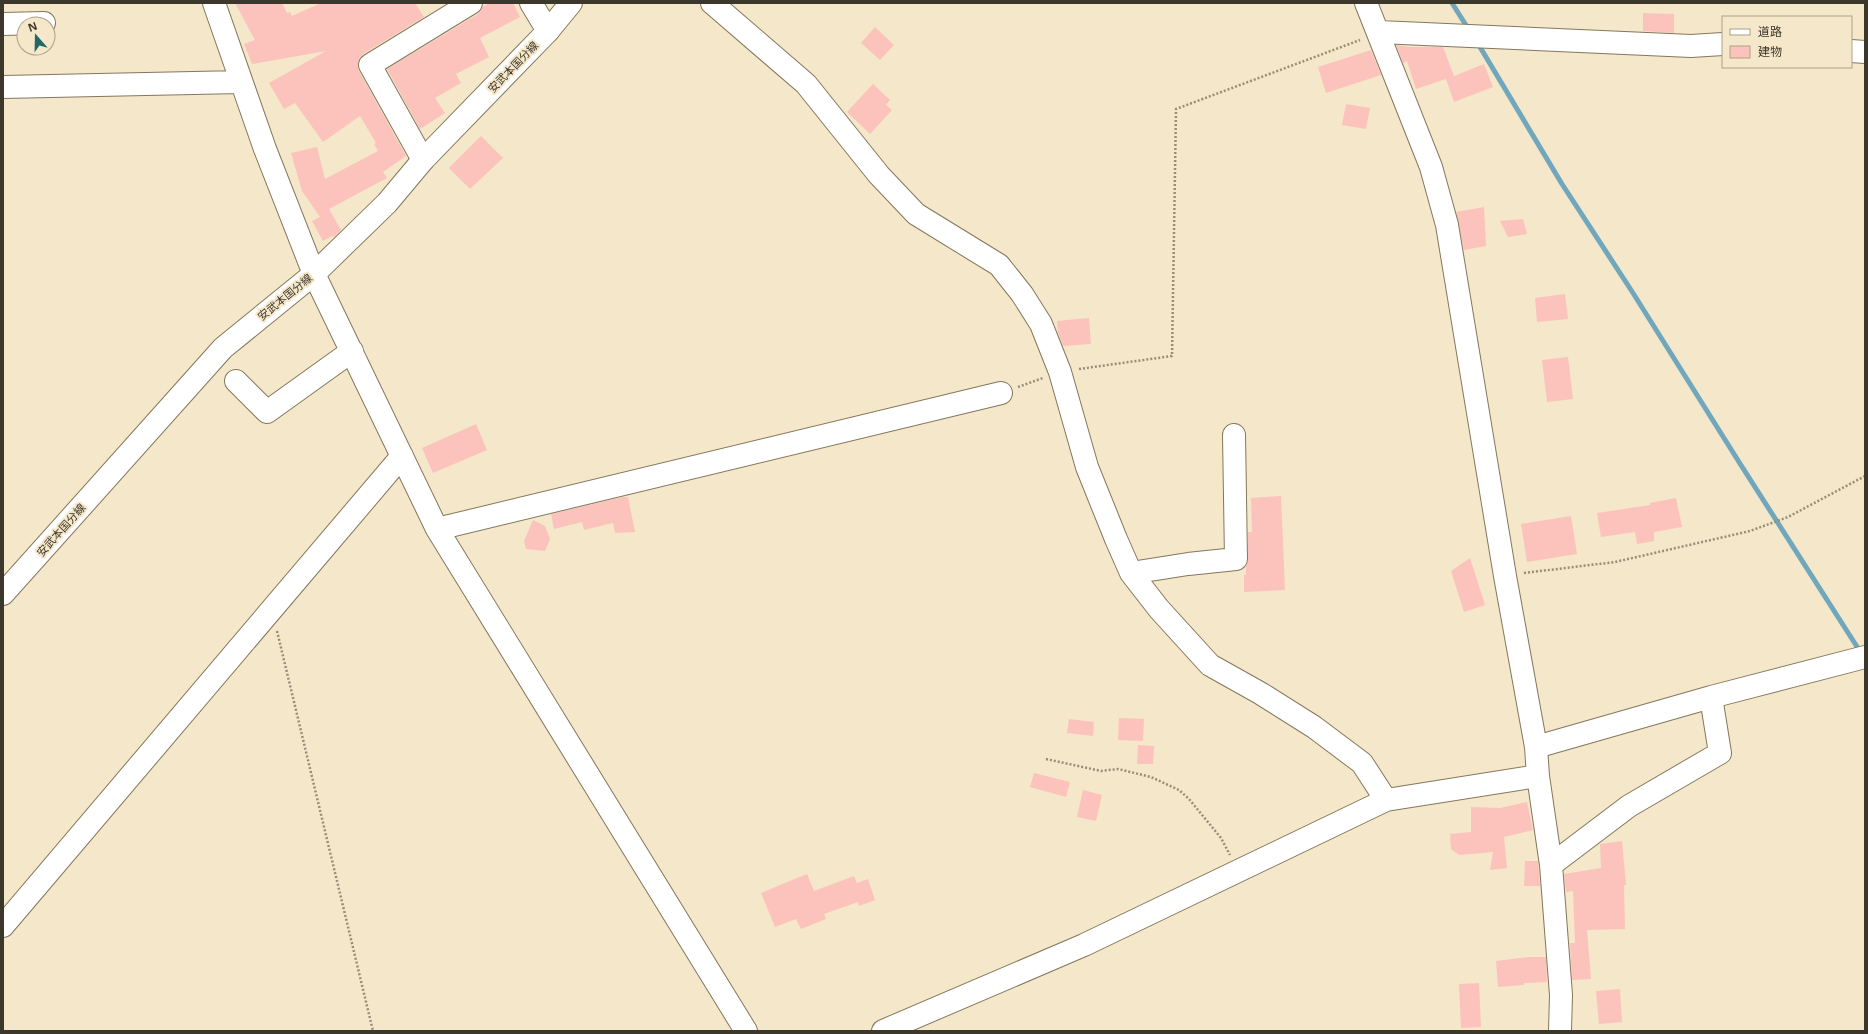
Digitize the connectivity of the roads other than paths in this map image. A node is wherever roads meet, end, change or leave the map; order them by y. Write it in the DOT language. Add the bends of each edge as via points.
graph roads {
  1 [pos="214,3"];
  2 [pos="471,3"];
  3 [pos="531,3"];
  4 [pos="571,3"];
  5 [pos="712,3"];
  6 [pos="1366,3"];
  7 [pos="3,24"];
  8 [pos="16,24"];
  9 [pos="548,31"];
  10 [pos="1379,32"];
  11 [pos="1722,44"];
  12 [pos="1852,51"];
  13 [pos="1865,52"];
  14 [pos="241,82"];
  15 [pos="3,87"];
  16 [pos="423,160"];
  17 [pos="314,274"];
  18 [pos="352,351"];
  19 [pos="236,381"];
  20 [pos="1000,393"];
  21 [pos="1234,435"];
  22 [pos="402,456"];
  23 [pos="437,529"];
  24 [pos="1131,573"];
  25 [pos="3,594"];
  26 [pos="1865,657"];
  27 [pos="1711,697"];
  28 [pos="1536,747"];
  29 [pos="1538,776"];
  30 [pos="1386,800"];
  31 [pos="1551,865"];
  32 [pos="3,926"];
  33 [pos="746,1031"];
  34 [pos="883,1031"];
  35 [pos="1560,1031"];
  1 -- 14 [label="street"];
  2 -- 16 [label="street" via="370,65"];
  3 -- 9 [label="street"];
  4 -- 9 [label="street, 安武本国分線"];
  5 -- 24 [label="street" via="806,84 879,175 916,214 999,265 1022,294 1041,324 1060,372 1087,467"];
  6 -- 10 [label="street"];
  7 -- 8 [label="street"];
  9 -- 16 [label="street, 安武本国分線"];
  10 -- 11 [label="street" via="1691,46"];
  10 -- 28 [label="street" via="1431,167 1447,225 1504,576"];
  12 -- 13 [label="street"];
  14 -- 15 [label="street"];
  14 -- 17 [label="street"];
  16 -- 17 [label="street, 安武本国分線" via="387,203"];
  17 -- 18 [label="street"];
  17 -- 25 [label="street, 安武本国分線" via="223,348"];
  18 -- 19 [label="street" via="268,412"];
  18 -- 22 [label="street"];
  20 -- 23 [label="street"];
  21 -- 24 [label="street" via="1236,559"];
  22 -- 23 [label="street"];
  22 -- 32 [label="street"];
  23 -- 33 [label="street"];
  24 -- 30 [label="street" via="1159,610 1210,665 1302,720 1362,763"];
  26 -- 27 [label="street"];
  27 -- 28 [label="street"];
  27 -- 31 [label="street" via="1720,753 1629,806"];
  28 -- 29 [label="street"];
  29 -- 30 [label="street"];
  29 -- 31 [label="street"];
  30 -- 34 [label="street" via="1084,945"];
  31 -- 35 [label="street" via="1561,995"];
}
